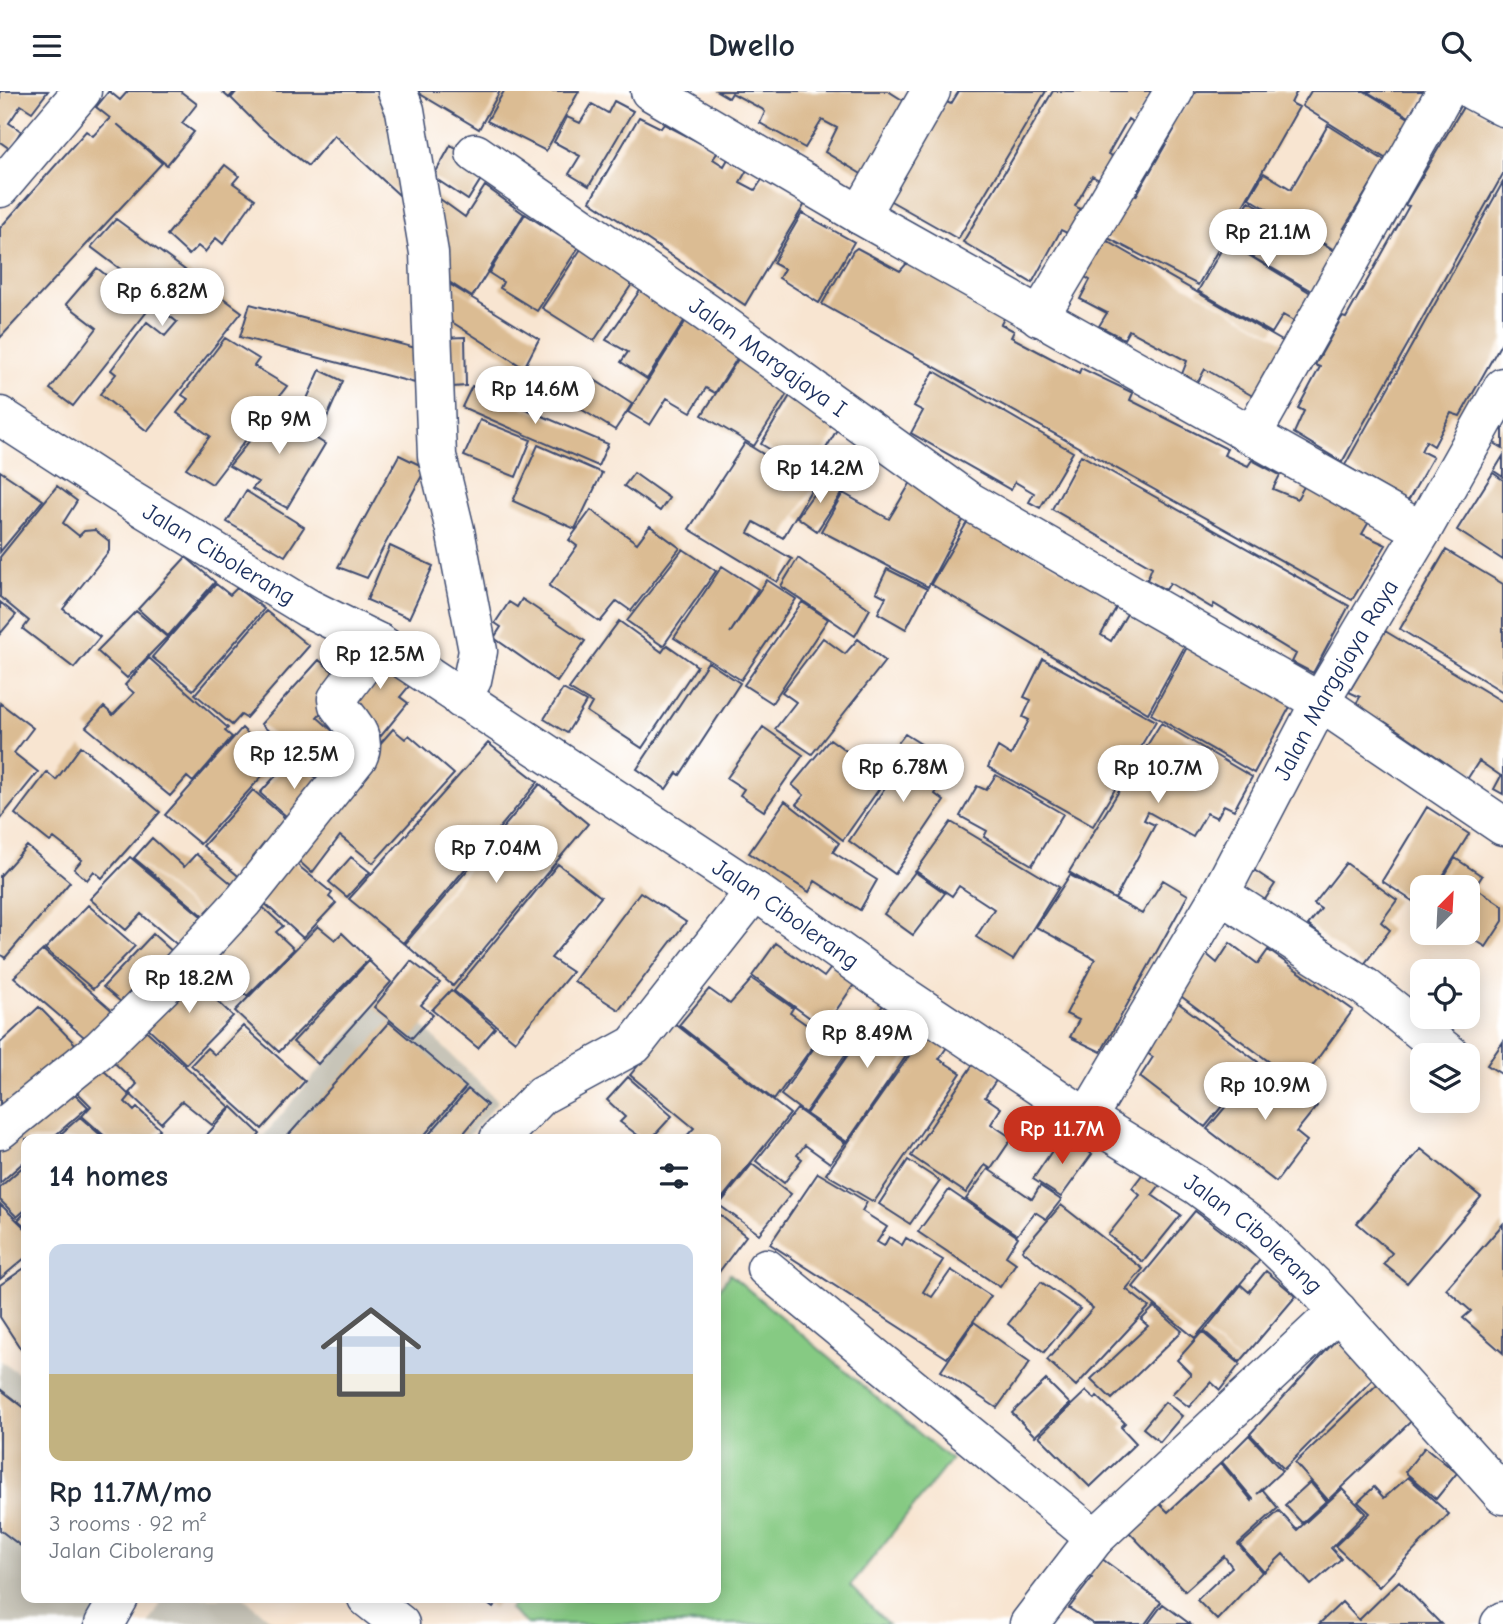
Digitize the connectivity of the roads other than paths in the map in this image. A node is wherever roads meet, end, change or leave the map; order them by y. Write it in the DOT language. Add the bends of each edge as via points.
graph roads {
  1 [pos="82,91"];
  2 [pos="397,91"];
  3 [pos="650,91"];
  4 [pos="931,91"];
  5 [pos="1174,91"];
  6 [pos="1446,91"];
  7 [pos="1473,91"];
  8 [pos="1503,107"];
  9 [pos="475,153"];
  10 [pos="0,188"];
  11 [pos="860,215"];
  12 [pos="1039,317"];
  13 [pos="1503,387"];
  14 [pos="0,416"];
  15 [pos="1252,435"];
  16 [pos="1422,531"];
  17 [pos="379,643"];
  18 [pos="461,699"];
  19 [pos="1320,702"];
  20 [pos="1503,826"];
  21 [pos="755,891"];
  22 [pos="1220,894"];
  23 [pos="1436,1043"];
  24 [pos="1087,1118"];
  25 [pos="0,1130"];
  26 [pos="504,1134"];
  27 [pos="766,1268"];
  28 [pos="1338,1311"];
  29 [pos="1500,1486"];
  30 [pos="1095,1538"];
  31 [pos="115,1603"];
  32 [pos="373,1603"];
  33 [pos="104,1624"];
  34 [pos="400,1624"];
  35 [pos="1029,1624"];
  1 -- 10 [label="street"];
  2 -- 18 [label="street" via="405,110 429,253 437,456 478,651 472,680"];
  3 -- 11 [label="street"];
  4 -- 11 [label="street"];
  5 -- 12 [label="street"];
  6 -- 15 [label="street"];
  7 -- 8 [label="street"];
  9 -- 19 [label="street, Jalan Margajaya I" via="967,499"];
  11 -- 12 [label="street"];
  12 -- 15 [label="street"];
  13 -- 16 [label="street, Jalan Margajaya Raya"];
  14 -- 17 [label="street, Jalan Cibolerang" via="308,608"];
  15 -- 16 [label="street"];
  16 -- 19 [label="street, Jalan Margajaya Raya"];
  17 -- 18 [label="street, Jalan Cibolerang"];
  17 -- 25 [label="street" via="337,699 362,740 358,757 244,900 172,978 100,1049"];
  18 -- 21 [label="street, Jalan Cibolerang"];
  19 -- 20 [label="street, Jalan Margajaya I"];
  19 -- 22 [label="street, Jalan Margajaya Raya"];
  21 -- 24 [label="street, Jalan Cibolerang"];
  21 -- 26 [label="street" via="634,1045 542,1095"];
  22 -- 23 [label="street" via="1365,987"];
  22 -- 24 [label="street, Jalan Margajaya Raya"];
  24 -- 28 [label="street, Jalan Cibolerang" via="1196,1185 1256,1229"];
  27 -- 30 [label="street"];
  28 -- 29 [label="street, Jalan Cibolerang"];
  28 -- 30 [label="street"];
  30 -- 35 [label="street"];
  31 -- 33 [label="street"];
  32 -- 34 [label="street"];
}
